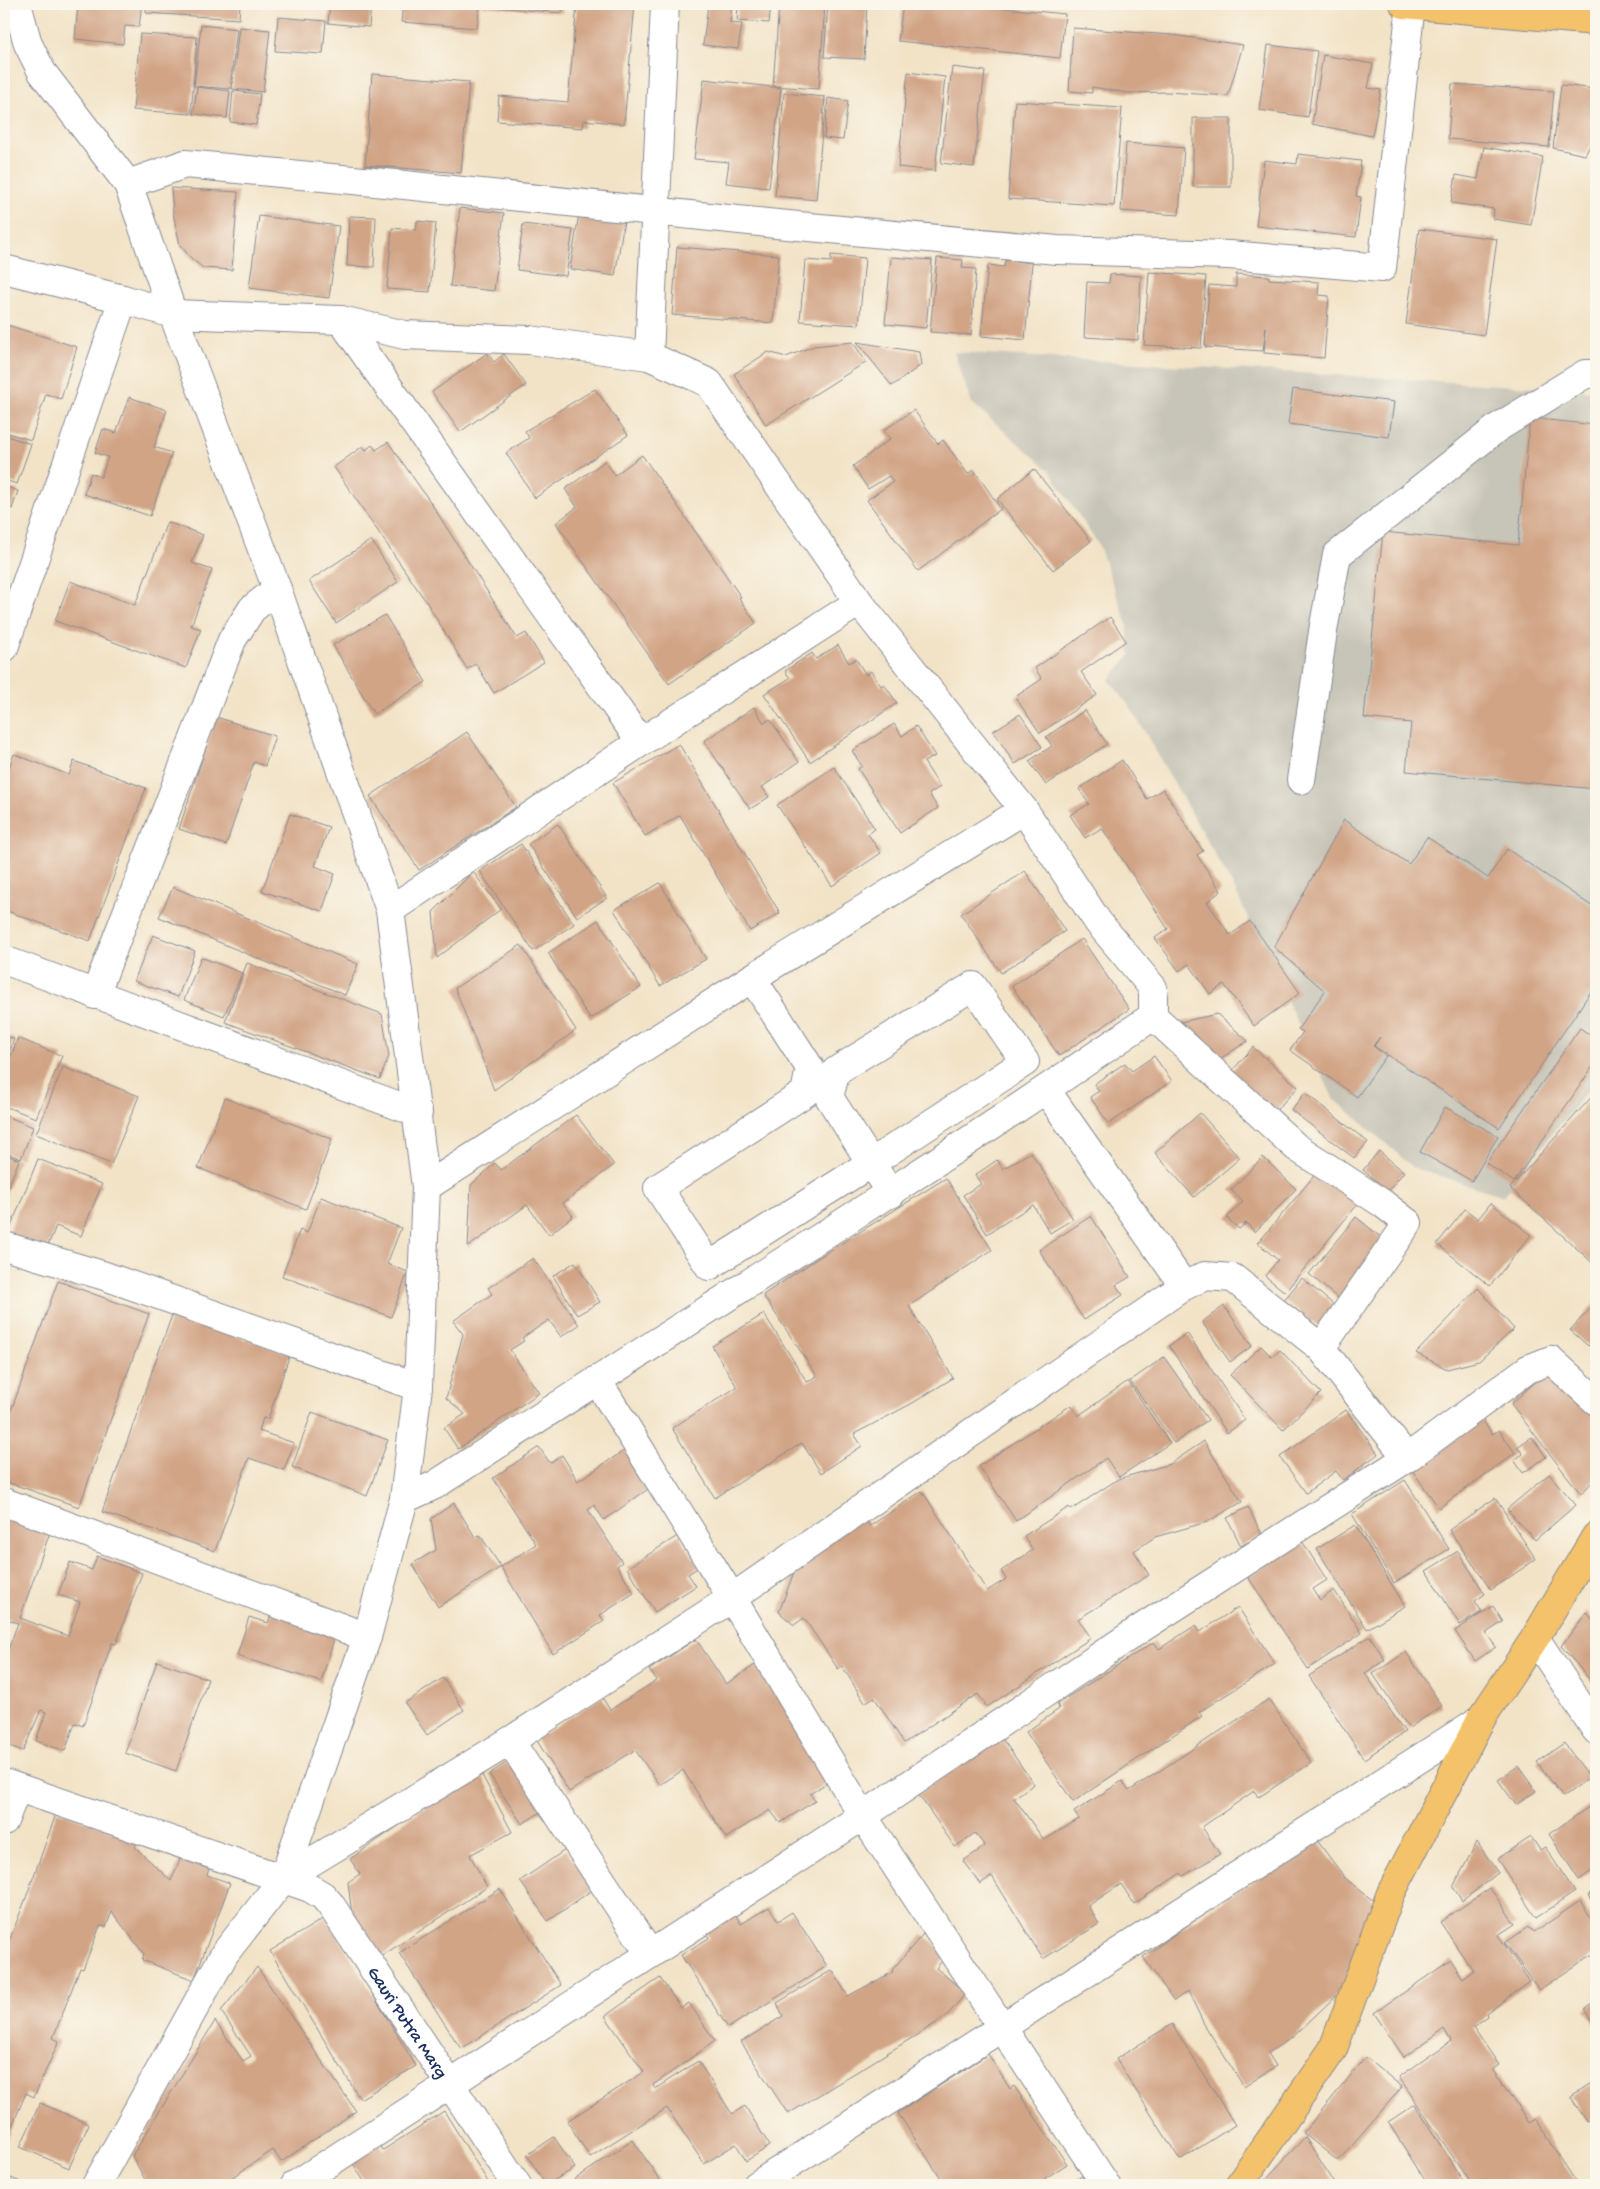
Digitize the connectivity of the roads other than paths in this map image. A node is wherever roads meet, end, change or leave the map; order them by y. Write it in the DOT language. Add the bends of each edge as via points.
graph roads {
  1 [pos="17,4"];
  2 [pos="665,4"];
  3 [pos="1404,4"];
  4 [pos="1410,4"];
  5 [pos="1596,20"];
  6 [pos="128,184"];
  7 [pos="655,211"];
  8 [pos="4,270"];
  9 [pos="123,299"];
  10 [pos="172,314"];
  11 [pos="341,320"];
  12 [pos="649,356"];
  13 [pos="1596,374"];
  14 [pos="277,589"];
  15 [pos="859,602"];
  16 [pos="4,648"];
  17 [pos="641,742"];
  18 [pos="1301,780"];
  19 [pos="1024,810"];
  20 [pos="390,910"];
  21 [pos="4,960"];
  22 [pos="752,978"];
  23 [pos="94,995"];
  24 [pos="1153,1016"];
  25 [pos="820,1082"];
  26 [pos="1046,1090"];
  27 [pos="418,1113"];
  28 [pos="871,1163"];
  29 [pos="426,1187"];
  30 [pos="891,1194"];
  31 [pos="4,1246"];
  32 [pos="1184,1286"];
  33 [pos="1321,1348"];
  34 [pos="596,1380"];
  35 [pos="418,1387"];
  36 [pos="1596,1402"];
  37 [pos="1407,1458"];
  38 [pos="404,1499"];
  39 [pos="4,1502"];
  40 [pos="1596,1536"];
  41 [pos="732,1598"];
  42 [pos="367,1637"];
  43 [pos="1535,1638"];
  44 [pos="1481,1720"];
  45 [pos="1596,1730"];
  46 [pos="510,1741"];
  47 [pos="10,1785"];
  48 [pos="863,1816"];
  49 [pos="4,1821"];
  50 [pos="283,1879"];
  51 [pos="650,1954"];
  52 [pos="1002,2029"];
  53 [pos="450,2085"];
  54 [pos="96,2185"];
  55 [pos="295,2185"];
  56 [pos="517,2185"];
  57 [pos="757,2185"];
  58 [pos="1106,2185"];
  59 [pos="1239,2185"];
  1 -- 6 [label="street" via="28,44 42,72"];
  2 -- 7 [label="street"];
  3 -- 4 [label="main road"];
  4 -- 5 [label="main road"];
  4 -- 7 [label="street" via="1382,268 1229,255 1057,250"];
  6 -- 7 [label="street" via="185,164"];
  6 -- 10 [label="street"];
  7 -- 12 [label="street"];
  8 -- 9 [label="street"];
  9 -- 10 [label="street"];
  9 -- 16 [label="street"];
  10 -- 11 [label="street"];
  10 -- 14 [label="street"];
  11 -- 12 [label="street" via="405,335 529,340"];
  11 -- 17 [label="street"];
  12 -- 15 [label="street" via="709,383"];
  13 -- 18 [label="street" via="1585,374 1497,428 1337,555"];
  14 -- 20 [label="street"];
  14 -- 23 [label="street" via="252,609 232,640"];
  15 -- 17 [label="street"];
  15 -- 19 [label="street"];
  17 -- 20 [label="street"];
  19 -- 22 [label="street"];
  19 -- 24 [label="street" via="1098,922 1153,988"];
  20 -- 27 [label="street"];
  21 -- 23 [label="street"];
  22 -- 25 [label="street"];
  22 -- 29 [label="street"];
  23 -- 27 [label="street"];
  24 -- 26 [label="street"];
  24 -- 33 [label="street" via="1296,1148 1408,1223"];
  25 -- 28 [label="street"];
  25 -- 28 [label="street" via="973,986 1025,1062"];
  25 -- 28 [label="street" via="658,1188 709,1266"];
  26 -- 30 [label="street"];
  26 -- 32 [label="street"];
  27 -- 29 [label="street"];
  28 -- 30 [label="street"];
  29 -- 35 [label="street"];
  30 -- 34 [label="street"];
  31 -- 35 [label="street" via="105,1276"];
  32 -- 33 [label="street" via="1206,1276 1233,1278"];
  32 -- 41 [label="street"];
  33 -- 37 [label="street"];
  34 -- 38 [label="street" via="435,1484"];
  34 -- 41 [label="street"];
  35 -- 38 [label="street"];
  36 -- 37 [label="street" via="1551,1360 1528,1369"];
  37 -- 48 [label="street" via="1140,1629"];
  38 -- 42 [label="street"];
  39 -- 42 [label="street"];
  40 -- 43 [label="main road"];
  41 -- 46 [label="street"];
  41 -- 48 [label="street"];
  42 -- 50 [label="street"];
  43 -- 44 [label="main road"];
  43 -- 45 [label="street"];
  44 -- 52 [label="street"];
  44 -- 59 [label="main road" via="1391,1893 1333,2049"];
  46 -- 50 [label="street"];
  46 -- 51 [label="street"];
  47 -- 49 [label="street"];
  47 -- 50 [label="street, Gauri Putra Marg"];
  48 -- 51 [label="street"];
  48 -- 52 [label="street"];
  50 -- 53 [label="street, Gauri Putra Marg" via="310,1888 330,1904"];
  50 -- 54 [label="street" via="225,1953"];
  51 -- 53 [label="street"];
  52 -- 57 [label="street"];
  52 -- 58 [label="street"];
  53 -- 55 [label="street"];
  53 -- 56 [label="street, Gauri Putra Marg"];
}
